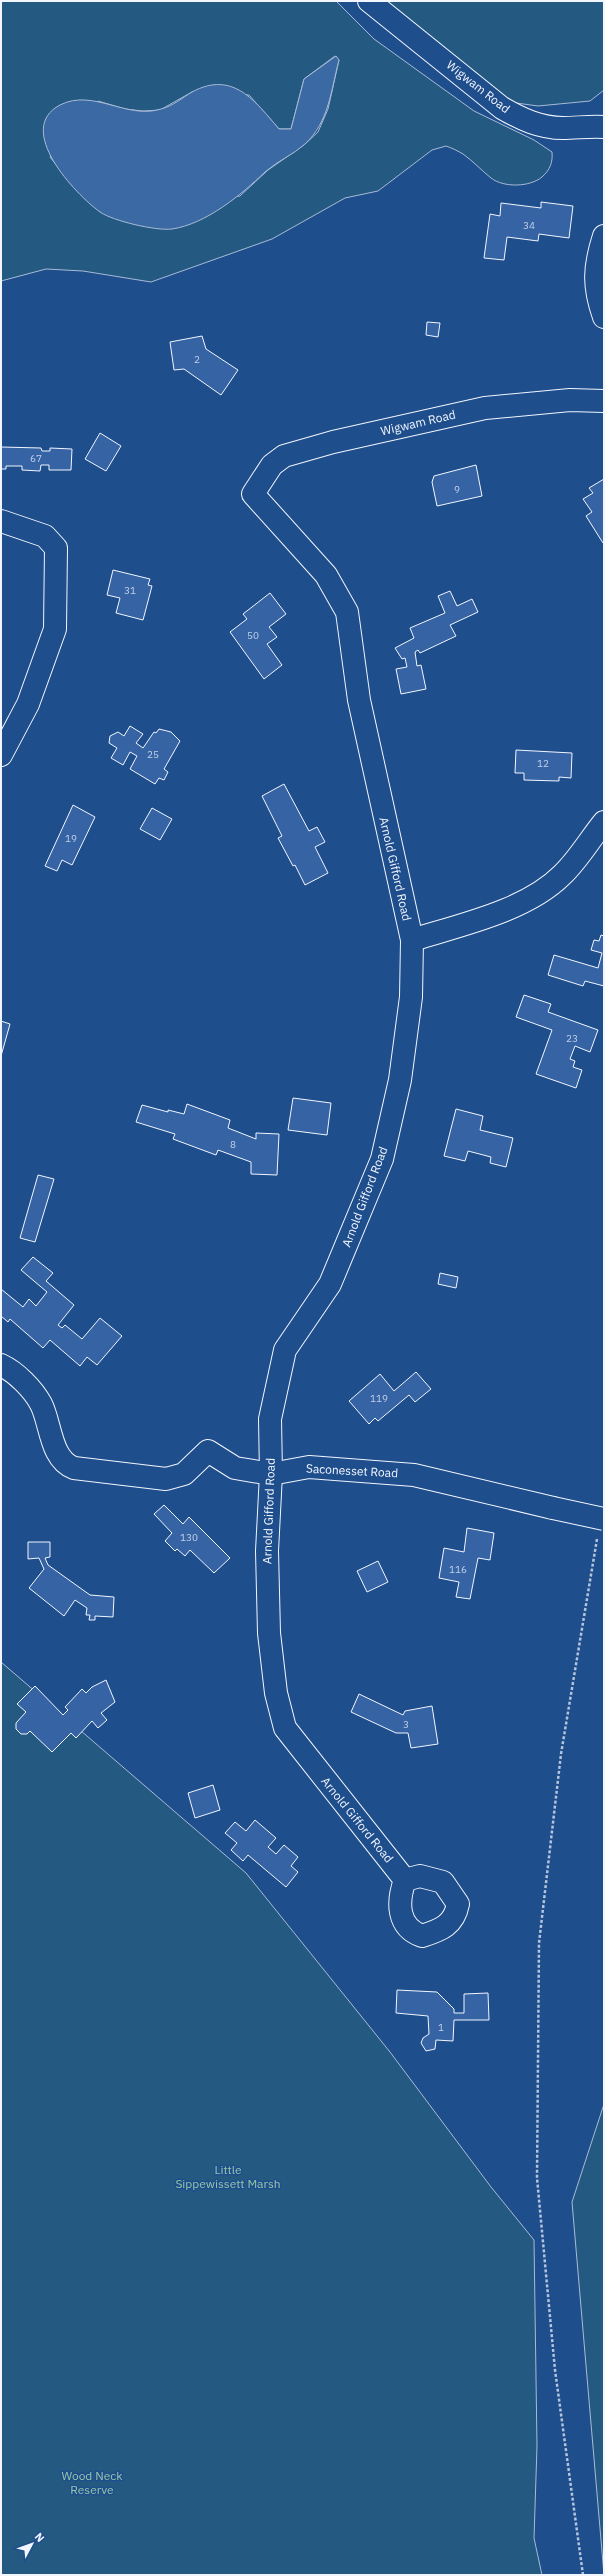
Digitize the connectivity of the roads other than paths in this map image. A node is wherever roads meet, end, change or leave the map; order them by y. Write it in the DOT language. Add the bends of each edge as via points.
graph roads {
  1 [pos="369,1"];
  2 [pos="604,127"];
  3 [pos="604,236"];
  4 [pos="604,317"];
  5 [pos="604,401"];
  6 [pos="253,494"];
  7 [pos="1,521"];
  8 [pos="1,755"];
  9 [pos="604,822"];
  10 [pos="412,940"];
  11 [pos="1,1365"];
  12 [pos="271,1474"];
  13 [pos="601,1528"];
  14 [pos="406,1880"];
  1 -- 2 [label="street, Wigwam Road" via="502,108 524,120 541,126 561,128"];
  3 -- 4 [label="street" via="595,280 596,294"];
  5 -- 6 [label="street, Wigwam Road" via="570,400 485,408 333,442 284,456 272,465"];
  6 -- 10 [label="street, Arnold Gifford Road" via="326,576 347,612 359,700"];
  7 -- 8 [label="street" via="35,531 56,548 55,629 28,704"];
  9 -- 10 [label="street" via="562,875 536,895 480,919"];
  10 -- 12 [label="street, Arnold Gifford Road" via="411,997 400,1080 382,1159 330,1284 285,1350 270,1419"];
  11 -- 12 [label="street, Saconesset Road" via="21,1380 40,1403 58,1454 62,1461 71,1467 166,1479 184,1474 208,1451 235,1468"];
  12 -- 13 [label="street, Saconesset Road, bridge" via="309,1467 414,1475 553,1508"];
  12 -- 14 [label="street, Arnold Gifford Road" via="266,1551 269,1633 276,1693 285,1728"];
}
